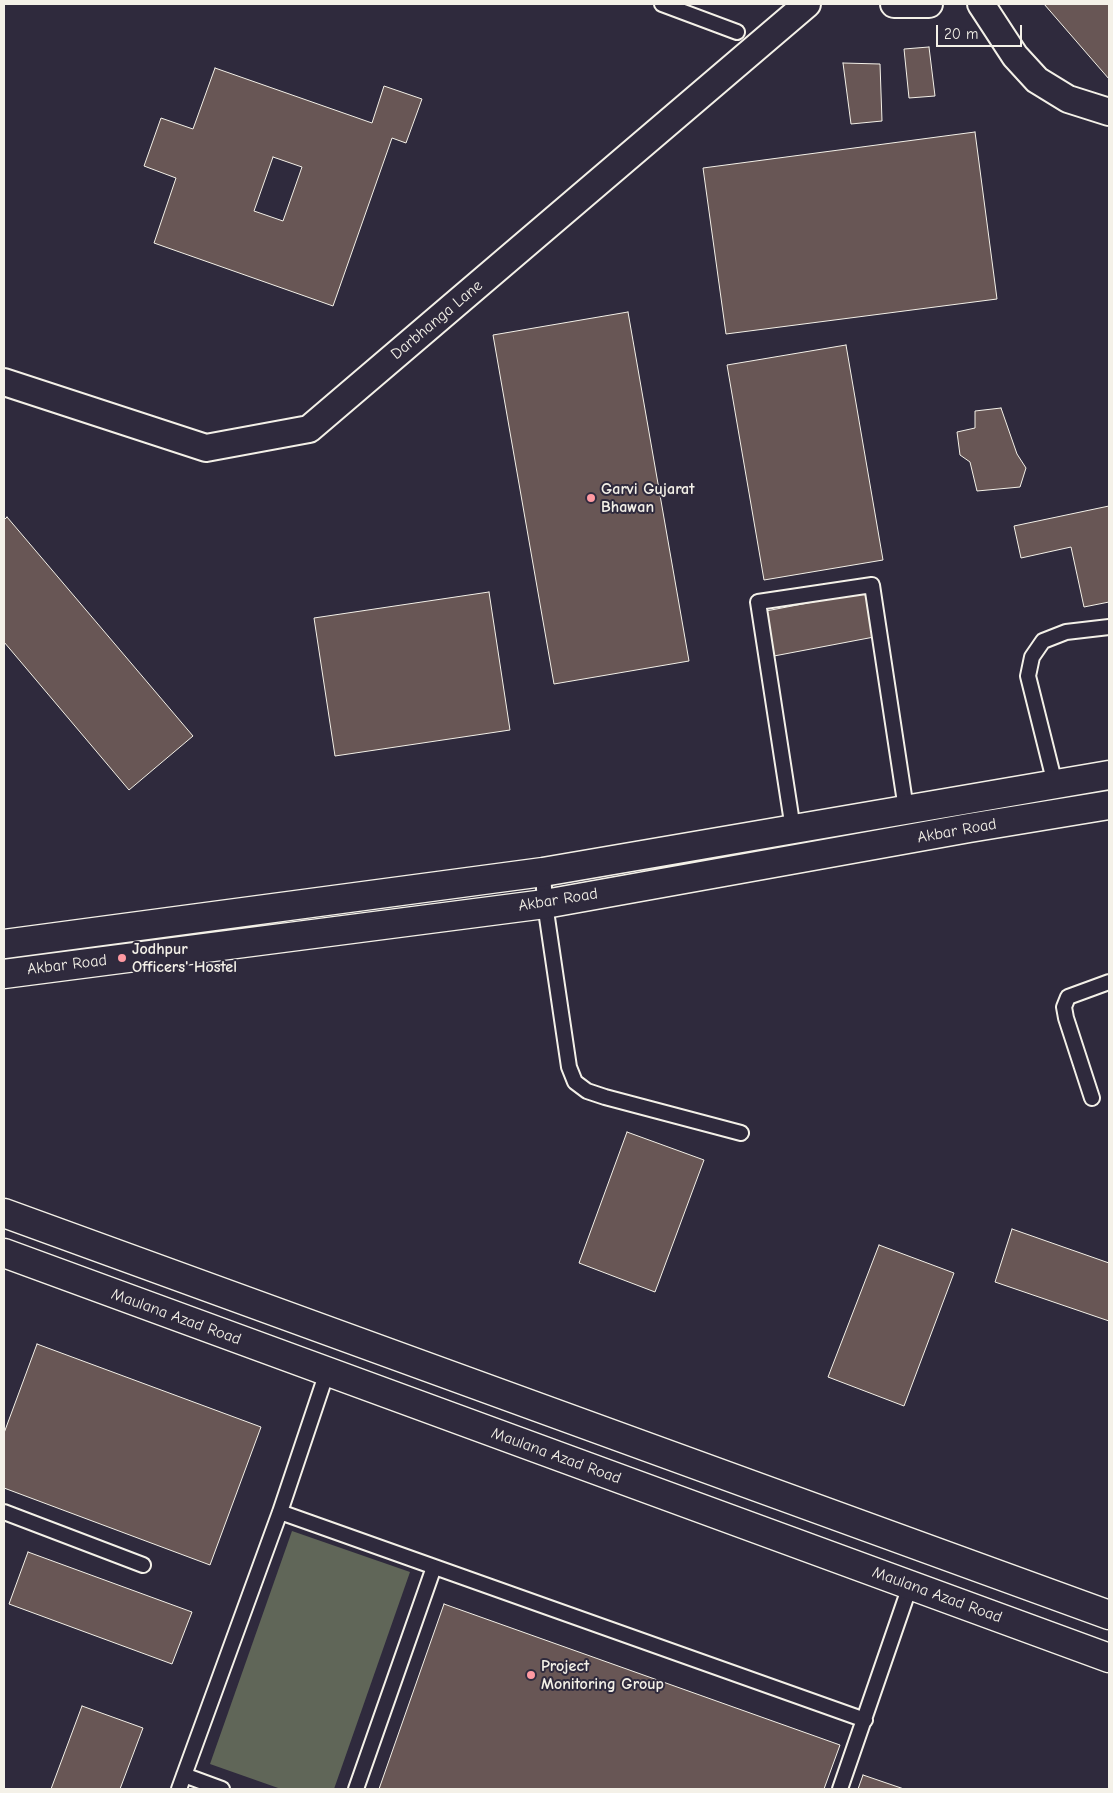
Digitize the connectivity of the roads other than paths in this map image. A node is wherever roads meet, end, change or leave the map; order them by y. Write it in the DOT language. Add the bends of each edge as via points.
graph roads {
  1 [pos="662,4"];
  2 [pos="807,4"];
  3 [pos="894,4"];
  4 [pos="929,4"];
  5 [pos="981,4"];
  6 [pos="737,32"];
  7 [pos="1109,112"];
  8 [pos="4,382"];
  9 [pos="1109,627"];
  10 [pos="1109,775"];
  11 [pos="1056,784"];
  12 [pos="1109,805"];
  13 [pos="906,809"];
  14 [pos="793,829"];
  15 [pos="543,872"];
  16 [pos="545,904"];
  17 [pos="4,944"];
  18 [pos="4,974"];
  19 [pos="1109,982"];
  20 [pos="1092,1098"];
  21 [pos="741,1132"];
  22 [pos="4,1213"];
  23 [pos="4,1253"];
  24 [pos="327,1372"];
  25 [pos="4,1512"];
  26 [pos="280,1512"];
  27 [pos="143,1565"];
  28 [pos="434,1567"];
  29 [pos="910,1586"];
  30 [pos="1109,1616"];
  31 [pos="1109,1658"];
  32 [pos="865,1720"];
  33 [pos="184,1775"];
  34 [pos="179,1789"];
  35 [pos="222,1789"];
  36 [pos="356,1789"];
  37 [pos="840,1789"];
  1 -- 6 [label="lane"];
  2 -- 8 [label="street, Darbhanga Lane" via="309,429 206,448"];
  3 -- 4 [label="street"];
  5 -- 7 [label="street" via="1015,56 1037,80 1068,99"];
  9 -- 11 [label="lane" via="1066,632 1043,641 1032,657 1028,676"];
  10 -- 11 [label="main road, Akbar Road"];
  11 -- 13 [label="main road, Akbar Road"];
  12 -- 16 [label="main road, Akbar Road"];
  13 -- 14 [label="main road, Akbar Road"];
  13 -- 14 [label="lane" via="872,585 758,602"];
  14 -- 15 [label="main road, Akbar Road"];
  15 -- 16 [label="lane"];
  15 -- 17 [label="main road, Akbar Road"];
  16 -- 18 [label="main road, Akbar Road"];
  16 -- 21 [label="lane" via="569,1068 575,1082 587,1091 605,1097"];
  19 -- 20 [label="lane" via="1068,998 1064,1007"];
  22 -- 30 [label="main road"];
  23 -- 24 [label="main road, Maulana Azad Road"];
  24 -- 26 [label="lane"];
  24 -- 29 [label="main road, Maulana Azad Road"];
  25 -- 27 [label="lane"];
  26 -- 28 [label="lane"];
  26 -- 33 [label="lane"];
  28 -- 32 [label="lane"];
  28 -- 36 [label="lane"];
  29 -- 31 [label="main road, Maulana Azad Road"];
  29 -- 32 [label="lane"];
  32 -- 37 [label="lane"];
  33 -- 34 [label="lane"];
  33 -- 35 [label="lane"];
}
